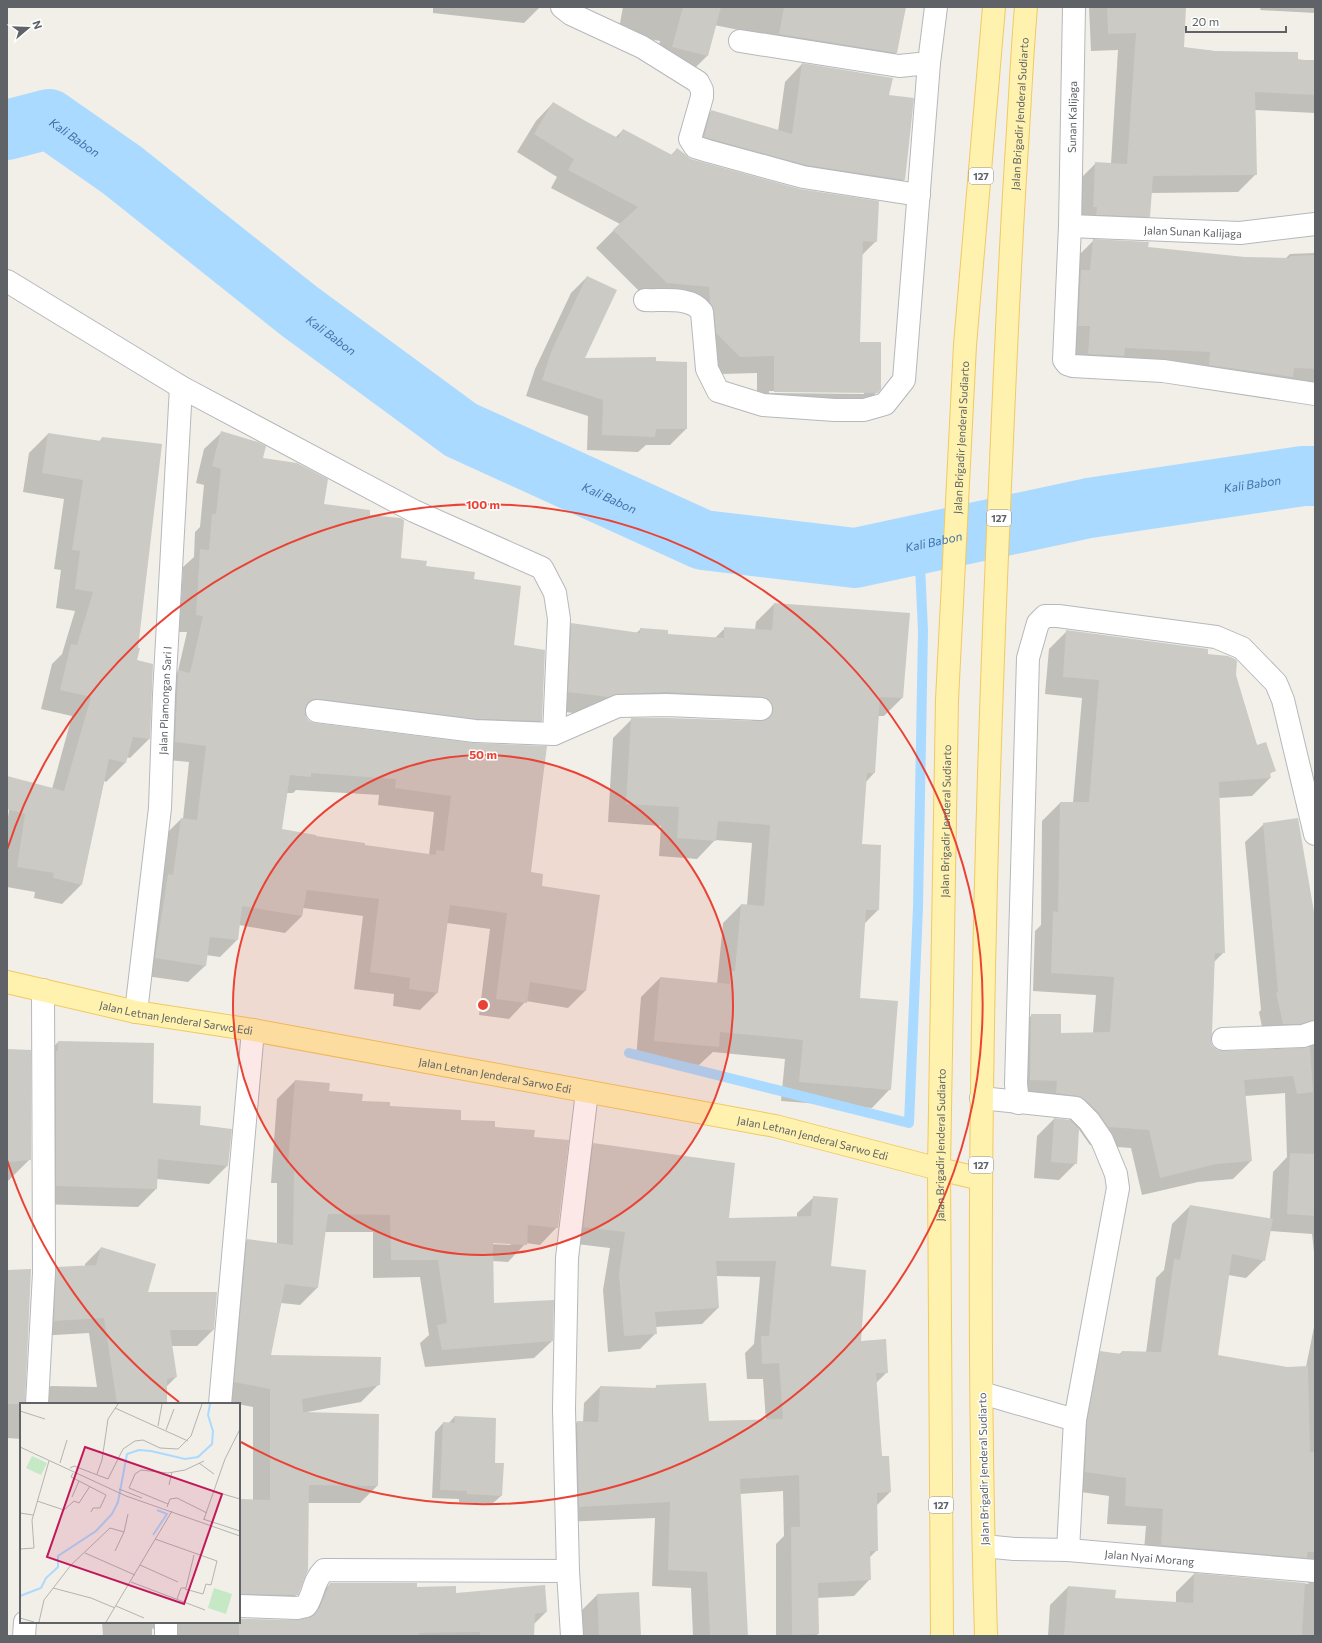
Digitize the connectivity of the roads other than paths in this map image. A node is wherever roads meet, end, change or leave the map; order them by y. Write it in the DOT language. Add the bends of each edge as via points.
graph roads {
  1 [pos="562,7"];
  2 [pos="936,7"];
  3 [pos="994,7"];
  4 [pos="1026,7"];
  5 [pos="1074,7"];
  6 [pos="740,41"];
  7 [pos="929,63"];
  8 [pos="919,195"];
  9 [pos="1315,224"];
  10 [pos="1070,226"];
  11 [pos="7,281"];
  12 [pos="645,300"];
  13 [pos="181,388"];
  14 [pos="1315,394"];
  15 [pos="761,709"];
  16 [pos="317,711"];
  17 [pos="554,734"];
  18 [pos="1315,834"];
  19 [pos="7,982"];
  20 [pos="43,990"];
  21 [pos="136,1012"];
  22 [pos="253,1030"];
  23 [pos="1315,1032"];
  24 [pos="1223,1039"];
  25 [pos="587,1092"];
  26 [pos="981,1098"];
  27 [pos="1018,1103"];
  28 [pos="939,1169"];
  29 [pos="981,1179"];
  30 [pos="982,1393"];
  31 [pos="38,1403"];
  32 [pos="220,1403"];
  33 [pos="1075,1420"];
  34 [pos="984,1546"];
  35 [pos="1068,1550"];
  36 [pos="568,1571"];
  37 [pos="1315,1571"];
  38 [pos="240,1606"];
  39 [pos="25,1623"];
  40 [pos="166,1623"];
  41 [pos="24,1636"];
  42 [pos="166,1636"];
  43 [pos="572,1636"];
  44 [pos="942,1636"];
  45 [pos="986,1636"];
  1 -- 8 [label="street" via="571,14 642,47 698,82 702,97 690,139 695,147 803,177"];
  2 -- 7 [label="street"];
  3 -- 28 [label="main road, Jalan Brigadir Jenderal Sudiarto / 127" via="965,345 947,700"];
  4 -- 26 [label="main road, Jalan Brigadir Jenderal Sudiarto / 127" via="1006,342 991,694"];
  5 -- 10 [label="street, Sunan Kalijaga"];
  6 -- 7 [label="street" via="899,66"];
  7 -- 8 [label="street"];
  8 -- 12 [label="street" via="904,380 885,404 864,410 763,405 718,391 706,369 702,312 698,306 688,302"];
  9 -- 10 [label="street, Jalan Sunan Kalijaga" via="1240,234"];
  10 -- 14 [label="street, Sunan Kalijaga" via="1064,360 1067,364 1163,370"];
  11 -- 13 [label="street"];
  13 -- 17 [label="street" via="414,511 542,568 555,593 559,619"];
  13 -- 21 [label="street, Jalan Plamongan Sari I" via="160,808"];
  15 -- 17 [label="street" via="667,705 618,706"];
  16 -- 17 [label="street" via="475,731"];
  18 -- 27 [label="street" via="1283,700 1276,683 1242,648 1216,637 1045,616 1038,623 1028,658 1016,1084"];
  19 -- 20 [label="main road, Jalan Letnan Jenderal Sarwo Edi"];
  20 -- 21 [label="main road, Jalan Letnan Jenderal Sarwo Edi"];
  20 -- 31 [label="street" via="44,1273"];
  21 -- 22 [label="main road, Jalan Letnan Jenderal Sarwo Edi"];
  22 -- 25 [label="main road, Jalan Letnan Jenderal Sarwo Edi"];
  22 -- 32 [label="street"];
  23 -- 24 [label="street" via="1303,1036"];
  25 -- 28 [label="main road, Jalan Letnan Jenderal Sarwo Edi" via="775,1126"];
  25 -- 36 [label="street" via="567,1258 564,1409"];
  26 -- 27 [label="street"];
  26 -- 29 [label="main road, Jalan Brigadir Jenderal Sudiarto / 127"];
  27 -- 33 [label="street" via="1076,1108 1102,1140 1116,1174 1118,1188"];
  28 -- 29 [label="main road, Jalan Letnan Jenderal Sarwo Edi"];
  28 -- 44 [label="main road, Jalan Brigadir Jenderal Sudiarto / 127"];
  29 -- 30 [label="main road, Jalan Brigadir Jenderal Sudiarto / 127"];
  30 -- 33 [label="street"];
  30 -- 34 [label="main road, Jalan Brigadir Jenderal Sudiarto / 127"];
  33 -- 35 [label="street"];
  34 -- 35 [label="street, Jalan Nyai Morang"];
  34 -- 45 [label="main road, Jalan Brigadir Jenderal Sudiarto / 127"];
  35 -- 37 [label="street, Jalan Nyai Morang"];
  36 -- 38 [label="street" via="324,1570 317,1577 306,1606"];
  36 -- 43 [label="street"];
  39 -- 41 [label="street"];
  40 -- 42 [label="street"];
}
